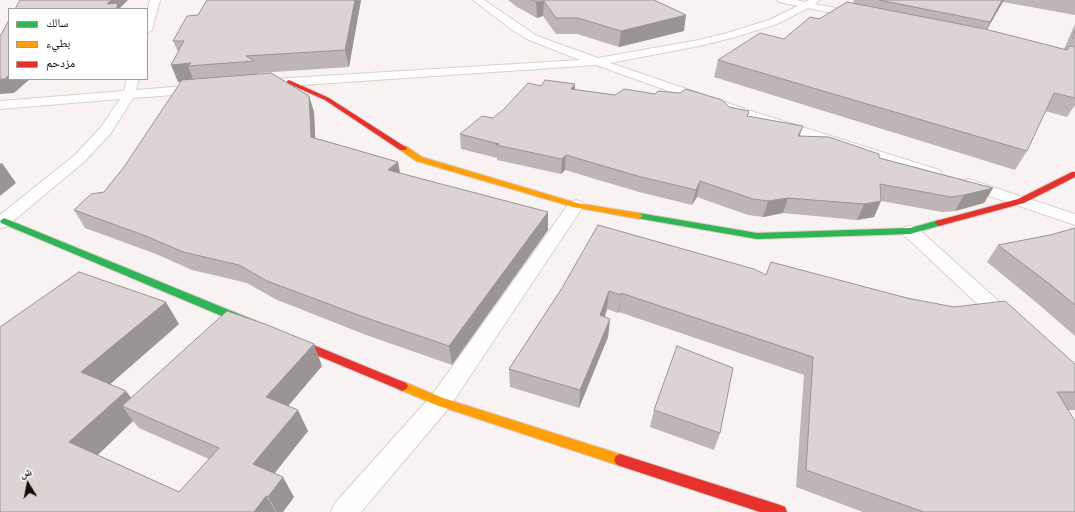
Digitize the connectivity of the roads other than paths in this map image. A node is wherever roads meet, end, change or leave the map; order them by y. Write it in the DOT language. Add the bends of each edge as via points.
graph roads {
  1 [pos="155,0"];
  2 [pos="478,0"];
  3 [pos="782,0"];
  4 [pos="811,3"];
  5 [pos="868,18"];
  6 [pos="148,26"];
  7 [pos="597,62"];
  8 [pos="134,80"];
  9 [pos="289,82"];
  10 [pos="258,84"];
  11 [pos="213,88"];
  12 [pos="129,95"];
  13 [pos="0,105"];
  14 [pos="1075,174"];
  15 [pos="1021,201"];
  16 [pos="576,205"];
  17 [pos="1075,220"];
  18 [pos="2,222"];
  19 [pos="910,231"];
  20 [pos="258,327"];
  21 [pos="1022,334"];
  22 [pos="280,336"];
  23 [pos="440,402"];
  24 [pos="344,512"];
  25 [pos="780,512"];
  1 -- 6 [label="street"];
  2 -- 7 [label="street" via="533,38"];
  3 -- 4 [label="street"];
  4 -- 5 [label="street"];
  4 -- 7 [label="street" via="773,22 731,35"];
  7 -- 9 [label="street"];
  7 -- 15 [label="street" via="743,113"];
  8 -- 12 [label="street"];
  9 -- 10 [label="street"];
  9 -- 16 [label="street" via="327,99 419,159"];
  11 -- 12 [label="street"];
  12 -- 13 [label="street"];
  12 -- 18 [label="street" via="106,130 80,158"];
  14 -- 15 [label="street"];
  15 -- 17 [label="street"];
  15 -- 19 [label="street"];
  16 -- 19 [label="street" via="757,236"];
  16 -- 23 [label="street"];
  18 -- 20 [label="street"];
  19 -- 21 [label="street"];
  22 -- 23 [label="street"];
  23 -- 24 [label="street"];
  23 -- 25 [label="street"];
}
